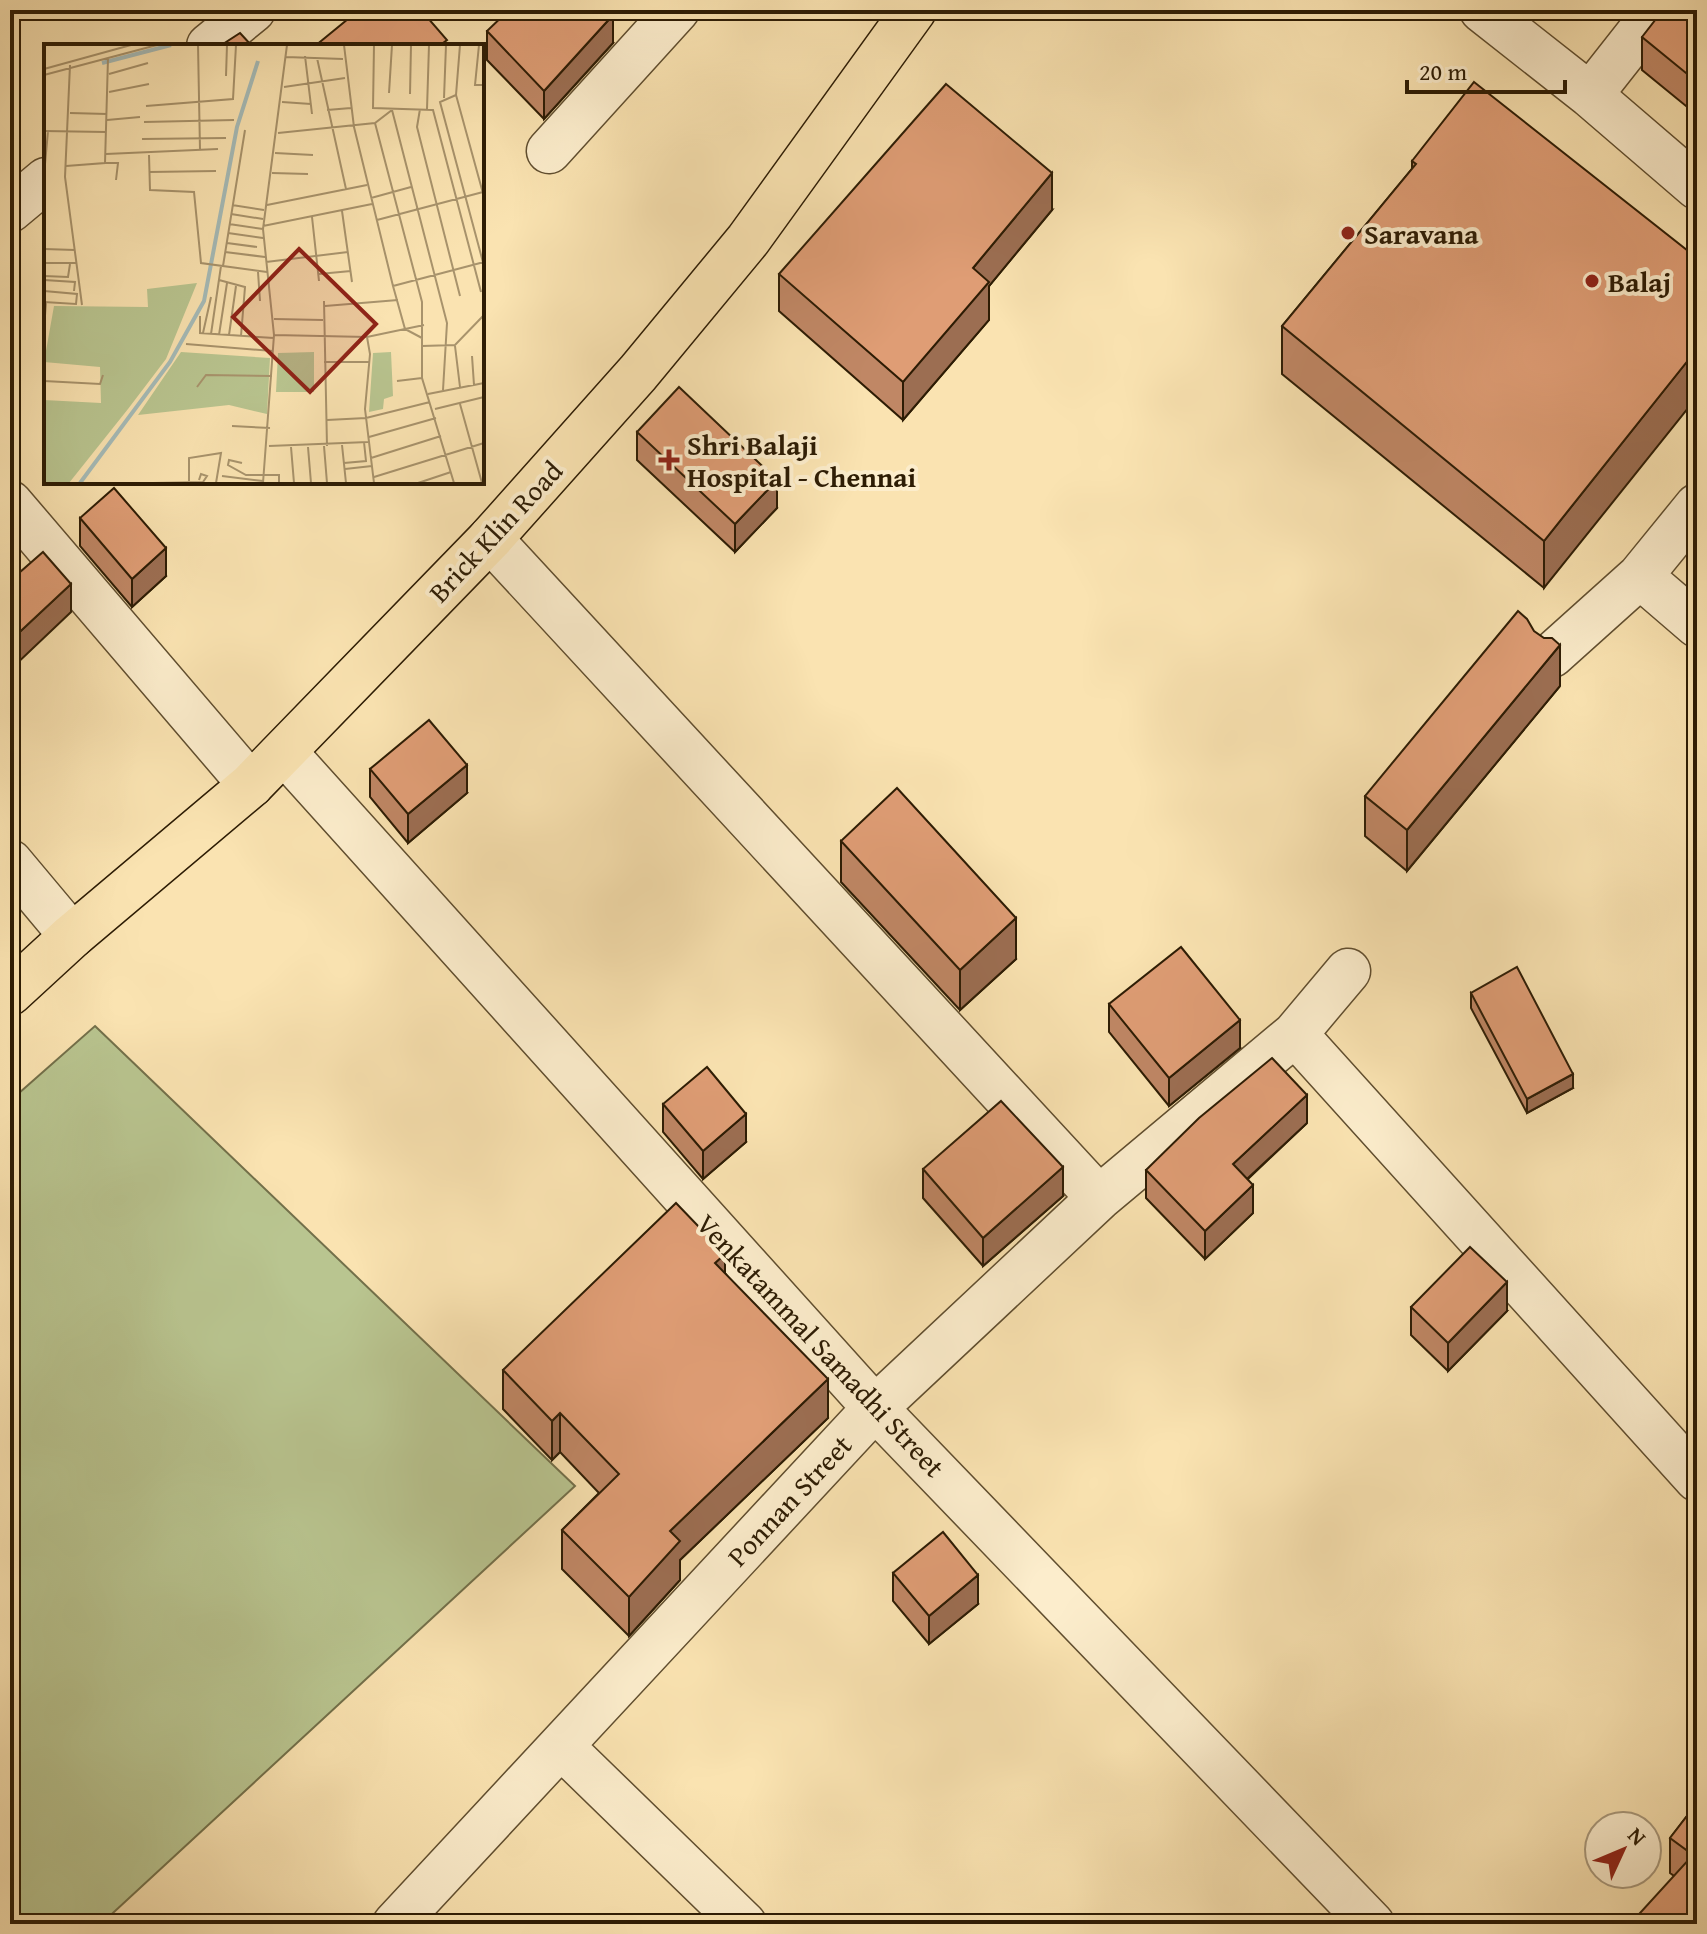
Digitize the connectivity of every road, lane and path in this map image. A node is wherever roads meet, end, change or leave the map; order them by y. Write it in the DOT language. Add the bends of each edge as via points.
graph roads {
  1 [pos="253,10"];
  2 [pos="677,10"];
  3 [pos="914,10"];
  4 [pos="1482,10"];
  5 [pos="1657,10"];
  6 [pos="211,44"];
  7 [pos="1590,95"];
  8 [pos="549,151"];
  9 [pos="44,182"];
  10 [pos="1697,187"];
  11 [pos="10,210"];
  12 [pos="10,503"];
  13 [pos="1697,506"];
  14 [pos="490,539"];
  15 [pos="1640,576"];
  16 [pos="1697,625"];
  17 [pos="1552,655"];
  18 [pos="285,753"];
  19 [pos="251,785"];
  20 [pos="10,862"];
  21 [pos="72,936"];
  22 [pos="1348,971"];
  23 [pos="10,993"];
  24 [pos="1295,1034"];
  25 [pos="1099,1198"];
  26 [pos="875,1408"];
  27 [pos="1697,1479"];
  28 [pos="562,1747"];
  29 [pos="395,1924"];
  30 [pos="744,1924"];
  31 [pos="1372,1924"];
  1 -- 6 [label="street"];
  2 -- 8 [label="street"];
  3 -- 14 [label="main road, Brick Klin Road" via="748,240"];
  4 -- 7 [label="street"];
  5 -- 7 [label="street"];
  7 -- 10 [label="street"];
  9 -- 11 [label="street"];
  12 -- 19 [label="street"];
  13 -- 15 [label="street"];
  14 -- 18 [label="main road, Brick Klin Road"];
  14 -- 25 [label="street"];
  15 -- 16 [label="street"];
  15 -- 17 [label="street"];
  18 -- 19 [label="main road, Brick Klin Road"];
  18 -- 26 [label="street, Venkatammal Samadhi Street"];
  19 -- 21 [label="main road, Brick Klin Road"];
  20 -- 21 [label="street"];
  21 -- 23 [label="main road, Brick Klin Road"];
  22 -- 24 [label="street, Ponnan Street"];
  24 -- 25 [label="street, Ponnan Street"];
  24 -- 27 [label="street"];
  25 -- 26 [label="street, Ponnan Street"];
  26 -- 28 [label="street, Ponnan Street"];
  26 -- 31 [label="street, Venkatammal Samadhi Street"];
  28 -- 29 [label="street, Ponnan Street"];
  28 -- 30 [label="street"];
}
